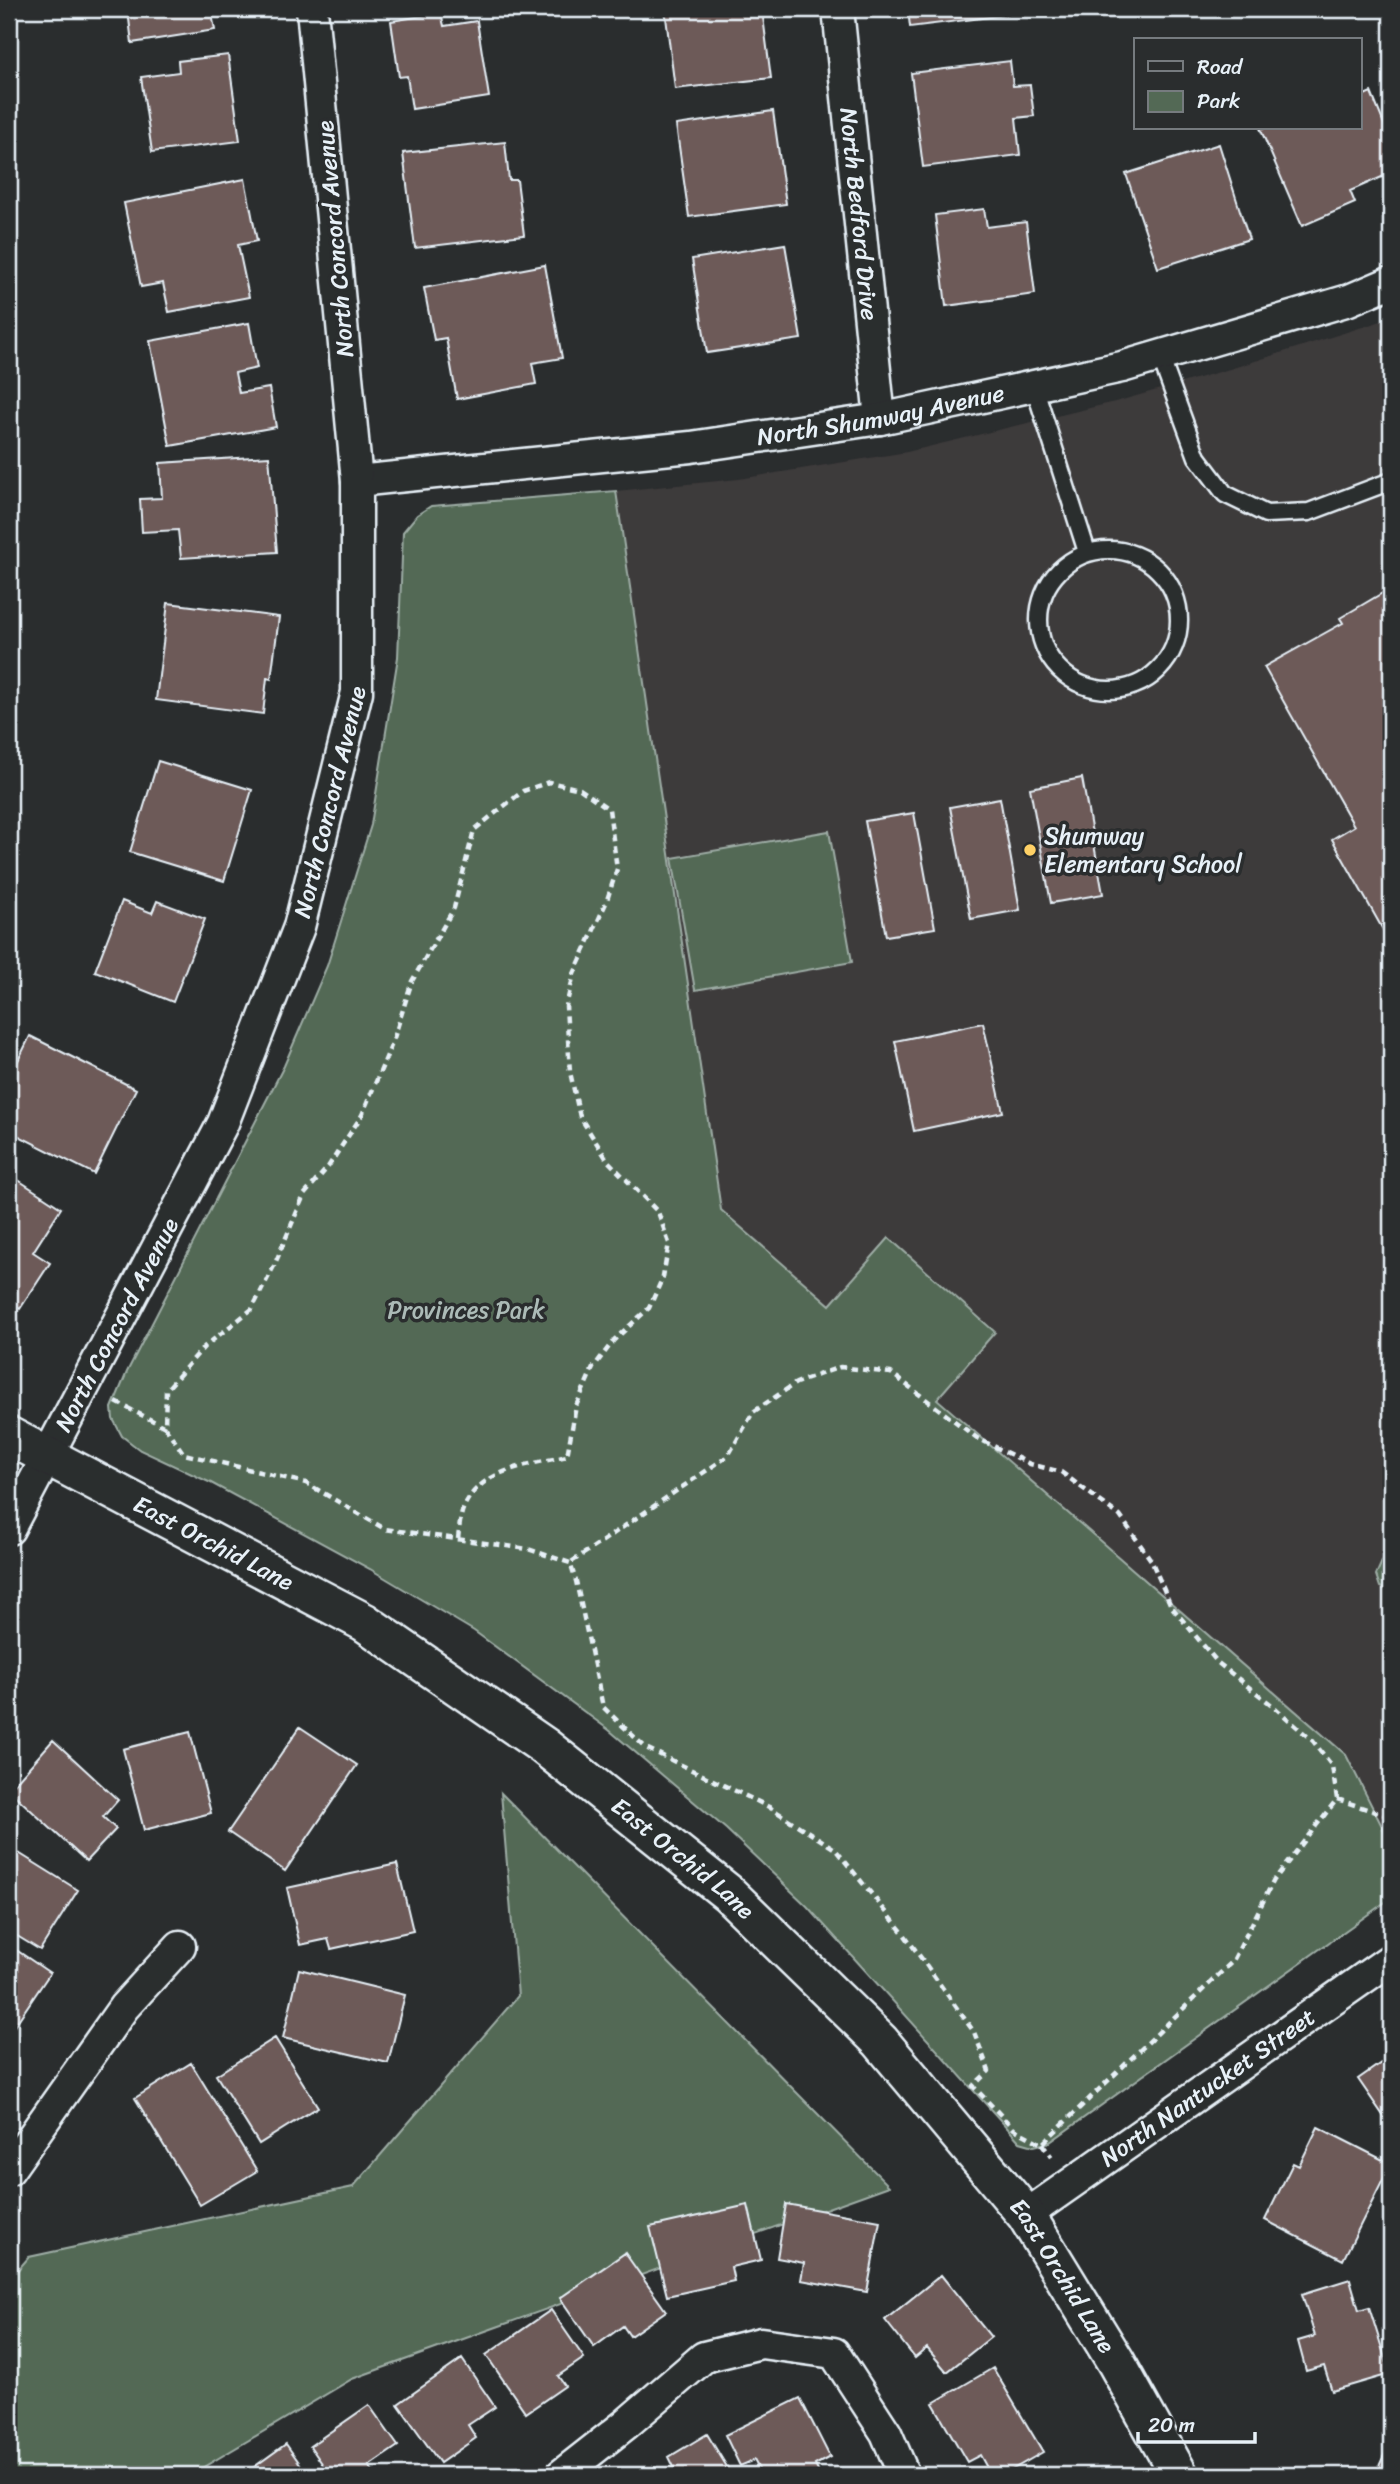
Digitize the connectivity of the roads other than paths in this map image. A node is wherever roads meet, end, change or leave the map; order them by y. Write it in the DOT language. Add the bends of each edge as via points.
graph roads {
  1 [pos="312,9"];
  2 [pos="838,9"];
  3 [pos="1391,282"];
  4 [pos="1160,356"];
  5 [pos="1034,386"];
  6 [pos="880,419"];
  7 [pos="357,481"];
  8 [pos="1391,481"];
  9 [pos="1087,552"];
  10 [pos="9,1436"];
  11 [pos="47,1456"];
  12 [pos="9,1529"];
  13 [pos="180,1946"];
  14 [pos="1391,1959"];
  15 [pos="9,2170"];
  16 [pos="1026,2215"];
  17 [pos="561,2475"];
  18 [pos="904,2475"];
  19 [pos="1180,2475"];
  1 -- 7 [label="street, North Concord Avenue"];
  2 -- 6 [label="street, North Bedford Drive"];
  3 -- 4 [label="street, North Shumway Avenue" via="1349,300"];
  4 -- 5 [label="street, North Shumway Avenue"];
  4 -- 8 [label="lane" via="1197,457 1225,494 1266,514 1309,512"];
  5 -- 6 [label="street, North Shumway Avenue"];
  5 -- 9 [label="lane"];
  6 -- 7 [label="street, North Shumway Avenue" via="651,452"];
  7 -- 11 [label="street, North Concord Avenue" via="357,692 299,927 223,1123"];
  9 -- 9 [label="lane" via="1063,565 1046,586 1038,612 1040,639 1052,662 1071,680 1095,690 1120,691 1144,682 1167,661 1179,633 1178,602 1164,575 1140,556 1114,549"];
  10 -- 11 [label="street, East Orchid Lane"];
  11 -- 12 [label="street, North Concord Avenue"];
  11 -- 16 [label="street, East Orchid Lane" via="364,1622 544,1746 756,1920 880,2041"];
  13 -- 15 [label="street" via="124,2007"];
  14 -- 16 [label="street, North Nantucket Street"];
  16 -- 19 [label="street, East Orchid Lane"];
  17 -- 18 [label="street" via="704,2357 761,2343 834,2353 886,2433"];
}
